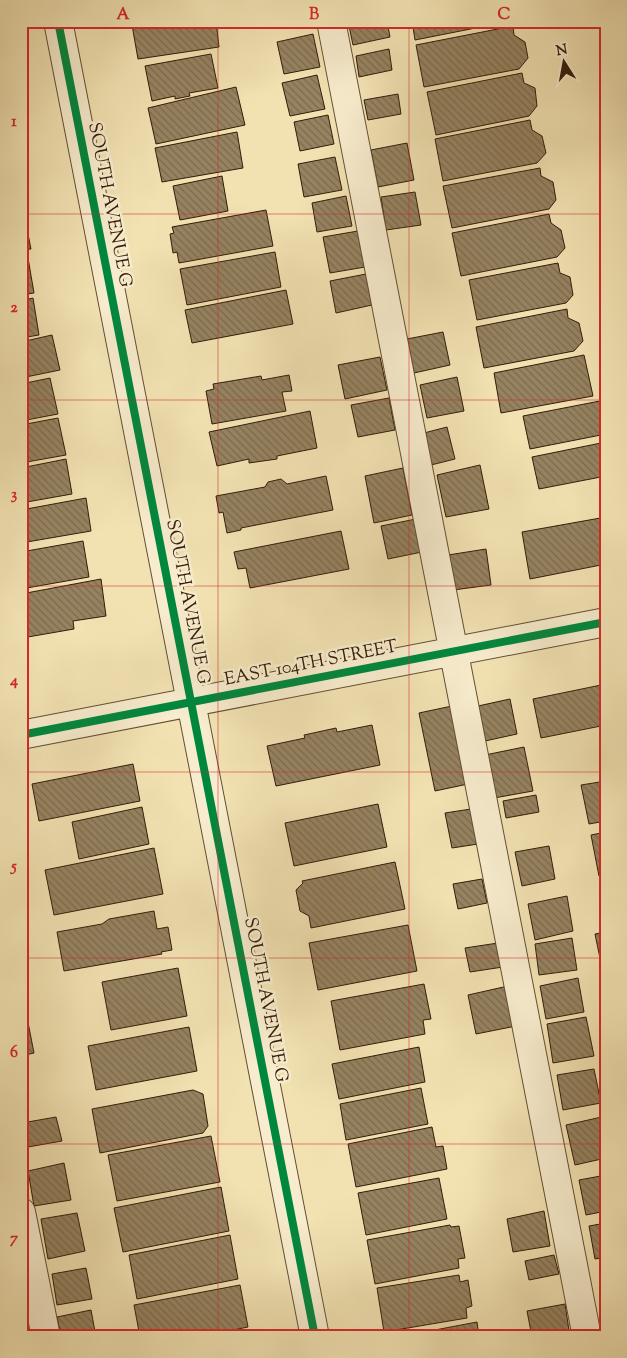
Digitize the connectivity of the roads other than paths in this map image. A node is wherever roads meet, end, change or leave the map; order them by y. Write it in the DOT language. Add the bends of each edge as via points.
graph roads {
  1 [pos="58,21"];
  2 [pos="331,21"];
  3 [pos="606,622"];
  4 [pos="454,652"];
  5 [pos="192,703"];
  6 [pos="21,735"];
  7 [pos="21,1212"];
  8 [pos="46,1337"];
  9 [pos="316,1337"];
  10 [pos="587,1337"];
  1 -- 5 [label="street, SOUTH AVENUE G"];
  2 -- 4 [label="street"];
  3 -- 4 [label="street, EAST 104TH STREET"];
  4 -- 5 [label="street, EAST 104TH STREET"];
  4 -- 10 [label="street"];
  5 -- 6 [label="street, EAST 104TH STREET"];
  5 -- 9 [label="street, SOUTH AVENUE G"];
  7 -- 8 [label="street"];
}
